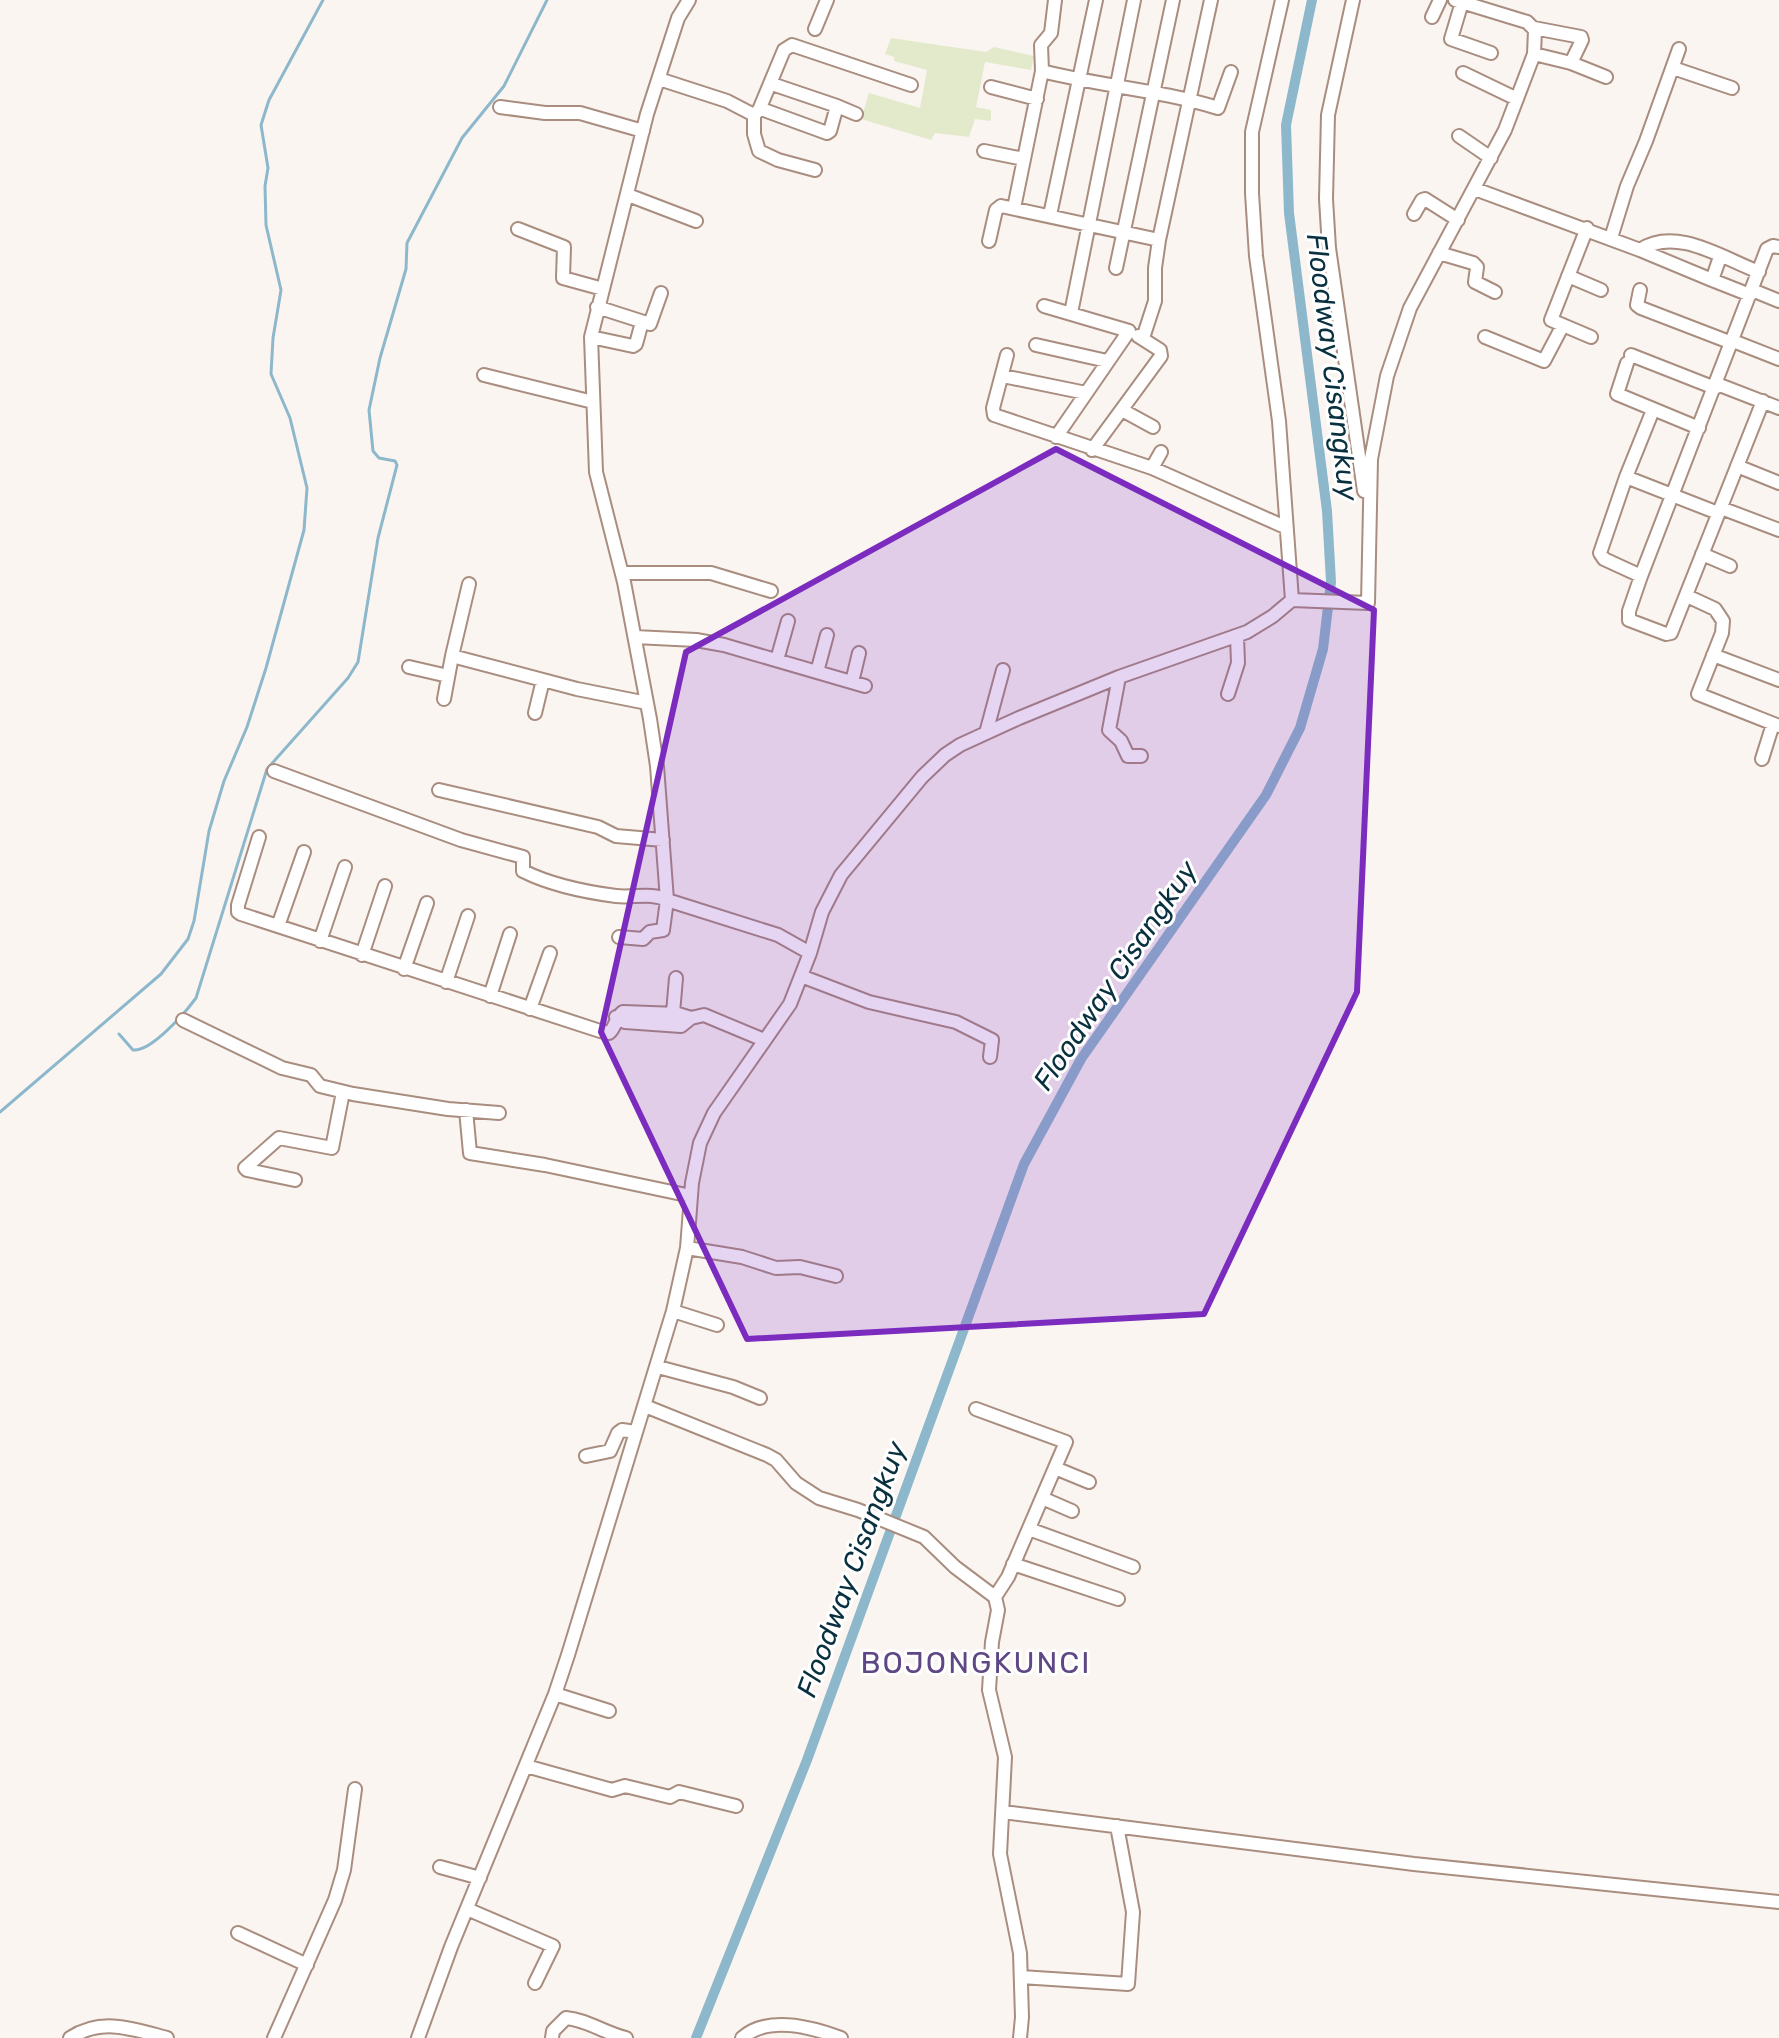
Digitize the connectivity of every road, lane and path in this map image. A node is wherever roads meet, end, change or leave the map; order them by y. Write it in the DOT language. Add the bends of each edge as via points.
graph roads {
  1 [pos="689,0"];
  2 [pos="827,0"];
  3 [pos="1041,0"];
  4 [pos="1096,0"];
  5 [pos="1134,0"];
  6 [pos="1173,0"];
  7 [pos="1211,0"];
  8 [pos="1282,0"];
  9 [pos="1353,0"];
  10 [pos="1440,0"];
  11 [pos="1459,1"];
  12 [pos="1055,2"];
  13 [pos="1432,17"];
  14 [pos="1534,28"];
  15 [pos="815,29"];
  16 [pos="1679,49"];
  17 [pos="1491,53"];
  18 [pos="1534,54"];
  19 [pos="1571,63"];
  20 [pos="1673,68"];
  21 [pos="1042,71"];
  22 [pos="1231,72"];
  23 [pos="1463,73"];
  24 [pos="1606,77"];
  25 [pos="659,79"];
  26 [pos="1078,80"];
  27 [pos="772,84"];
  28 [pos="911,85"];
  29 [pos="1118,85"];
  30 [pos="991,87"];
  31 [pos="1732,88"];
  32 [pos="1154,91"];
  33 [pos="1037,99"];
  34 [pos="1188,99"];
  35 [pos="1517,99"];
  36 [pos="837,106"];
  37 [pos="500,107"];
  38 [pos="757,113"];
  39 [pos="856,114"];
  40 [pos="643,131"];
  41 [pos="1459,136"];
  42 [pos="984,151"];
  43 [pos="1491,158"];
  44 [pos="1024,159"];
  45 [pos="815,170"];
  46 [pos="1475,189"];
  47 [pos="628,195"];
  48 [pos="1014,208"];
  49 [pos="1414,214"];
  50 [pos="1050,215"];
  51 [pos="1458,220"];
  52 [pos="696,221"];
  53 [pos="1088,224"];
  54 [pos="1587,228"];
  55 [pos="518,229"];
  56 [pos="1123,232"];
  57 [pos="1611,238"];
  58 [pos="1159,240"];
  59 [pos="989,241"];
  60 [pos="1779,247"];
  61 [pos="1640,250"];
  62 [pos="1439,253"];
  63 [pos="1720,257"];
  64 [pos="1116,268"];
  65 [pos="1759,272"];
  66 [pos="1568,276"];
  67 [pos="1712,280"];
  68 [pos="603,289"];
  69 [pos="1601,290"];
  70 [pos="1640,290"];
  71 [pos="1495,292"];
  72 [pos="661,293"];
  73 [pos="1751,293"];
  74 [pos="1779,301"];
  75 [pos="1044,306"];
  76 [pos="597,307"];
  77 [pos="1071,313"];
  78 [pos="642,322"];
  79 [pos="1563,325"];
  80 [pos="1129,331"];
  81 [pos="591,337"];
  82 [pos="1485,337"];
  83 [pos="1591,337"];
  84 [pos="1143,338"];
  85 [pos="1732,342"];
  86 [pos="1036,345"];
  87 [pos="1007,355"];
  88 [pos="1779,359"];
  89 [pos="1107,361"];
  90 [pos="484,375"];
  91 [pos="1003,376"];
  92 [pos="1716,386"];
  93 [pos="1086,393"];
  94 [pos="1763,401"];
  95 [pos="593,402"];
  96 [pos="1779,408"];
  97 [pos="1122,410"];
  98 [pos="1653,410"];
  99 [pos="1153,427"];
  100 [pos="1699,428"];
  101 [pos="1056,437"];
  102 [pos="1092,450"];
  103 [pos="1161,452"];
  104 [pos="1737,466"];
  105 [pos="1152,468"];
  106 [pos="1626,477"];
  107 [pos="1779,483"];
  108 [pos="1671,495"];
  109 [pos="1720,510"];
  110 [pos="1368,516"];
  111 [pos="1285,527"];
  112 [pos="1779,530"];
  113 [pos="1702,554"];
  114 [pos="1730,566"];
  115 [pos="622,573"];
  116 [pos="1641,576"];
  117 [pos="469,584"];
  118 [pos="771,591"];
  119 [pos="1687,596"];
  120 [pos="1295,600"];
  121 [pos="788,621"];
  122 [pos="827,635"];
  123 [pos="1237,636"];
  124 [pos="635,637"];
  125 [pos="859,653"];
  126 [pos="1713,655"];
  127 [pos="452,656"];
  128 [pos="777,660"];
  129 [pos="409,667"];
  130 [pos="1003,670"];
  131 [pos="817,672"];
  132 [pos="448,676"];
  133 [pos="1119,677"];
  134 [pos="543,680"];
  135 [pos="1779,680"];
  136 [pos="1228,694"];
  137 [pos="444,699"];
  138 [pos="647,703"];
  139 [pos="535,713"];
  140 [pos="1776,725"];
  141 [pos="986,733"];
  142 [pos="1141,756"];
  143 [pos="1762,759"];
  144 [pos="274,771"];
  145 [pos="439,790"];
  146 [pos="259,837"];
  147 [pos="663,840"];
  148 [pos="304,852"];
  149 [pos="345,867"];
  150 [pos="385,886"];
  151 [pos="667,900"];
  152 [pos="427,903"];
  153 [pos="468,916"];
  154 [pos="278,926"];
  155 [pos="510,934"];
  156 [pos="619,937"];
  157 [pos="320,941"];
  158 [pos="550,953"];
  159 [pos="810,953"];
  160 [pos="362,955"];
  161 [pos="404,969"];
  162 [pos="801,976"];
  163 [pos="676,978"];
  164 [pos="446,982"];
  165 [pos="490,996"];
  166 [pos="530,1009"];
  167 [pos="673,1013"];
  168 [pos="616,1017"];
  169 [pos="691,1018"];
  170 [pos="183,1020"];
  171 [pos="764,1040"];
  172 [pos="990,1057"];
  173 [pos="343,1092"];
  174 [pos="466,1110"];
  175 [pos="499,1113"];
  176 [pos="295,1180"];
  177 [pos="691,1196"];
  178 [pos="687,1248"];
  179 [pos="836,1276"];
  180 [pos="673,1311"];
  181 [pos="717,1325"];
  182 [pos="658,1367"];
  183 [pos="760,1398"];
  184 [pos="645,1406"];
  185 [pos="976,1409"];
  186 [pos="636,1432"];
  187 [pos="586,1456"];
  188 [pos="1055,1468"];
  189 [pos="1089,1482"];
  190 [pos="1042,1498"];
  191 [pos="1072,1511"];
  192 [pos="1029,1529"];
  193 [pos="1013,1564"];
  194 [pos="1133,1567"];
  195 [pos="995,1597"];
  196 [pos="1118,1599"];
  197 [pos="555,1694"];
  198 [pos="609,1711"];
  199 [pos="526,1766"];
  200 [pos="355,1789"];
  201 [pos="736,1806"];
  202 [pos="1003,1812"];
  203 [pos="1117,1826"];
  204 [pos="440,1867"];
  205 [pos="480,1878"];
  206 [pos="1779,1902"];
  207 [pos="467,1909"];
  208 [pos="238,1933"];
  209 [pos="307,1965"];
  210 [pos="1021,1977"];
  211 [pos="535,1983"];
  212 [pos="70,2038"];
  213 [pos="163,2038"];
  214 [pos="274,2038"];
  215 [pos="418,2038"];
  216 [pos="552,2038"];
  217 [pos="626,2038"];
  218 [pos="742,2038"];
  219 [pos="841,2038"];
  220 [pos="1020,2038"];
  1 -- 25 [label="street"];
  2 -- 15 [label="street"];
  3 -- 12 [label="street"];
  4 -- 26 [label="street"];
  5 -- 29 [label="street"];
  6 -- 32 [label="street"];
  7 -- 34 [label="street"];
  8 -- 111 [label="street" via="1252,132 1252,193 1279,421"];
  9 -- 110 [label="street" via="1328,115 1326,199"];
  10 -- 13 [label="street"];
  11 -- 14 [label="street"];
  11 -- 17 [label="street" via="1451,39"];
  12 -- 21 [label="street" via="1051,33 1041,45"];
  14 -- 18 [label="street"];
  14 -- 19 [label="street" via="1581,37"];
  16 -- 20 [label="street"];
  18 -- 19 [label="street"];
  18 -- 35 [label="street"];
  19 -- 24 [label="street"];
  20 -- 31 [label="street"];
  20 -- 57 [label="street"];
  21 -- 26 [label="street"];
  21 -- 33 [label="street"];
  22 -- 34 [label="street" via="1219,107"];
  23 -- 35 [label="street"];
  25 -- 38 [label="street"];
  25 -- 40 [label="street"];
  26 -- 29 [label="street"];
  26 -- 50 [label="street"];
  27 -- 28 [label="street" via="784,50 792,45"];
  27 -- 36 [label="street"];
  27 -- 38 [label="street"];
  29 -- 32 [label="street"];
  29 -- 53 [label="street"];
  30 -- 33 [label="street"];
  32 -- 34 [label="street"];
  32 -- 56 [label="street"];
  33 -- 44 [label="street"];
  34 -- 58 [label="street"];
  35 -- 43 [label="street"];
  36 -- 38 [label="street" via="827,133 775,113"];
  36 -- 39 [label="street"];
  37 -- 40 [label="street" via="580,113"];
  38 -- 45 [label="street" via="754,134 759,151"];
  40 -- 47 [label="street"];
  41 -- 43 [label="street"];
  42 -- 44 [label="street"];
  43 -- 46 [label="street"];
  44 -- 48 [label="street"];
  46 -- 51 [label="street"];
  46 -- 54 [label="street"];
  47 -- 52 [label="street"];
  47 -- 68 [label="street"];
  48 -- 50 [label="street"];
  48 -- 59 [label="street" via="997,208"];
  49 -- 51 [label="street" via="1425,199"];
  50 -- 53 [label="street"];
  51 -- 62 [label="street"];
  53 -- 56 [label="street"];
  53 -- 77 [label="street"];
  54 -- 57 [label="street"];
  54 -- 66 [label="street"];
  55 -- 68 [label="street" via="564,247 563,278"];
  56 -- 58 [label="street"];
  56 -- 64 [label="street"];
  57 -- 61 [label="street"];
  58 -- 84 [label="street" via="1155,301"];
  60 -- 65 [label="street" via="1767,249"];
  61 -- 63 [label="street" via="1657,241 1677,240"];
  61 -- 67 [label="street"];
  62 -- 71 [label="street" via="1473,263 1475,282"];
  62 -- 110 [label="street" via="1410,308 1387,376 1371,459"];
  63 -- 65 [label="street"];
  63 -- 67 [label="street"];
  65 -- 73 [label="street"];
  66 -- 69 [label="street"];
  66 -- 79 [label="street" via="1551,320"];
  67 -- 73 [label="street"];
  68 -- 76 [label="street"];
  70 -- 85 [label="street" via="1641,308"];
  72 -- 78 [label="street" via="653,321"];
  73 -- 74 [label="street"];
  73 -- 85 [label="street"];
  75 -- 77 [label="street"];
  76 -- 78 [label="street"];
  76 -- 81 [label="street"];
  77 -- 80 [label="street"];
  78 -- 81 [label="street" via="633,346"];
  79 -- 82 [label="street" via="1544,361"];
  79 -- 83 [label="street"];
  80 -- 84 [label="street"];
  80 -- 89 [label="street"];
  81 -- 95 [label="street"];
  84 -- 97 [label="street" via="1161,356"];
  85 -- 88 [label="street"];
  85 -- 92 [label="street"];
  86 -- 89 [label="street"];
  87 -- 91 [label="street"];
  89 -- 93 [label="street"];
  90 -- 95 [label="street"];
  91 -- 93 [label="street"];
  91 -- 101 [label="street" via="994,415"];
  92 -- 94 [label="street"];
  92 -- 98 [label="street" via="1629,359 1617,394"];
  92 -- 100 [label="street"];
  93 -- 101 [label="street"];
  94 -- 96 [label="street"];
  94 -- 104 [label="street"];
  95 -- 115 [label="street" via="598,486"];
  97 -- 99 [label="street"];
  97 -- 102 [label="street"];
  98 -- 100 [label="street"];
  98 -- 106 [label="street"];
  100 -- 108 [label="street"];
  101 -- 102 [label="street"];
  102 -- 105 [label="street"];
  103 -- 105 [label="street"];
  104 -- 107 [label="street"];
  104 -- 109 [label="street"];
  105 -- 111 [label="street"];
  106 -- 108 [label="street"];
  106 -- 116 [label="street" via="1600,553"];
  108 -- 109 [label="street"];
  108 -- 116 [label="street"];
  109 -- 112 [label="street"];
  109 -- 113 [label="street"];
  110 -- 120 [label="street" via="1368,603"];
  111 -- 120 [label="street"];
  113 -- 114 [label="street"];
  113 -- 119 [label="street"];
  115 -- 118 [label="street" via="711,573"];
  115 -- 124 [label="street"];
  116 -- 119 [label="street" via="1630,620 1669,634"];
  117 -- 127 [label="street"];
  119 -- 126 [label="street" via="1715,609 1723,621"];
  120 -- 123 [label="street"];
  121 -- 128 [label="street"];
  122 -- 131 [label="street"];
  123 -- 133 [label="street"];
  123 -- 136 [label="street" via="1238,663"];
  124 -- 128 [label="street" via="696,640"];
  124 -- 138 [label="street"];
  125 -- 131 [label="street" via="859,684"];
  126 -- 135 [label="street"];
  126 -- 140 [label="street" via="1698,694"];
  127 -- 132 [label="street"];
  127 -- 134 [label="street"];
  128 -- 131 [label="street"];
  129 -- 132 [label="street"];
  130 -- 141 [label="street"];
  132 -- 137 [label="street"];
  133 -- 141 [label="street"];
  133 -- 142 [label="street" via="1109,730 1128,756"];
  134 -- 138 [label="street"];
  134 -- 139 [label="street"];
  138 -- 147 [label="street"];
  140 -- 143 [label="street"];
  141 -- 159 [label="street" via="938,761 846,867 822,912"];
  144 -- 151 [label="street" via="461,840 523,857 523,871 536,877 581,890"];
  145 -- 147 [label="street" via="598,827 610,835"];
  146 -- 154 [label="street" via="237,909"];
  147 -- 151 [label="street"];
  148 -- 154 [label="street"];
  149 -- 157 [label="street"];
  150 -- 160 [label="street"];
  151 -- 156 [label="street" via="663,930 643,939"];
  151 -- 159 [label="street" via="778,935"];
  152 -- 161 [label="street"];
  153 -- 164 [label="street"];
  154 -- 157 [label="street"];
  155 -- 165 [label="street"];
  157 -- 160 [label="street"];
  158 -- 166 [label="street"];
  159 -- 162 [label="street"];
  160 -- 161 [label="street"];
  161 -- 164 [label="street"];
  162 -- 171 [label="street" via="790,1004"];
  162 -- 172 [label="street" via="869,1002 956,1022 992,1040"];
  163 -- 167 [label="street"];
  164 -- 165 [label="street"];
  165 -- 166 [label="street"];
  166 -- 168 [label="street" via="609,1033"];
  167 -- 168 [label="street" via="626,1011"];
  167 -- 169 [label="street"];
  168 -- 169 [label="street" via="681,1026"];
  169 -- 171 [label="street" via="704,1015"];
  170 -- 173 [label="street"];
  171 -- 177 [label="street" via="708,1124"];
  173 -- 174 [label="street"];
  173 -- 176 [label="street" via="332,1148 279,1138 245,1167"];
  174 -- 175 [label="street"];
  174 -- 177 [label="street" via="470,1153"];
  177 -- 178 [label="street"];
  178 -- 179 [label="street"];
  178 -- 180 [label="street"];
  180 -- 181 [label="street"];
  180 -- 182 [label="street"];
  182 -- 183 [label="street"];
  182 -- 184 [label="street"];
  184 -- 186 [label="street"];
  184 -- 195 [label="street" via="767,1455 819,1498 924,1537"];
  185 -- 188 [label="street" via="1066,1442"];
  186 -- 187 [label="street" via="622,1430 610,1451"];
  186 -- 197 [label="street"];
  188 -- 189 [label="street"];
  188 -- 190 [label="street"];
  190 -- 191 [label="street"];
  190 -- 192 [label="street"];
  192 -- 193 [label="street"];
  192 -- 194 [label="street"];
  193 -- 195 [label="street"];
  193 -- 196 [label="street"];
  195 -- 202 [label="street" via="989,1690 1005,1748"];
  197 -- 198 [label="street"];
  197 -- 199 [label="street"];
  199 -- 201 [label="street" via="612,1790 625,1786 667,1797 679,1792"];
  199 -- 205 [label="street"];
  200 -- 209 [label="street" via="344,1870"];
  202 -- 203 [label="street"];
  202 -- 210 [label="street" via="1001,1868 1015,1922"];
  203 -- 206 [label="street"];
  203 -- 210 [label="street" via="1133,1912 1128,1984"];
  204 -- 205 [label="street"];
  205 -- 207 [label="street"];
  207 -- 211 [label="street" via="553,1946"];
  207 -- 215 [label="street"];
  208 -- 209 [label="street"];
  209 -- 214 [label="street"];
  210 -- 220 [label="street"];
  212 -- 213 [label="street" via="110,2025"];
  216 -- 217 [label="street" via="566,2018"];
  218 -- 219 [label="street" via="769,2025"];
}
